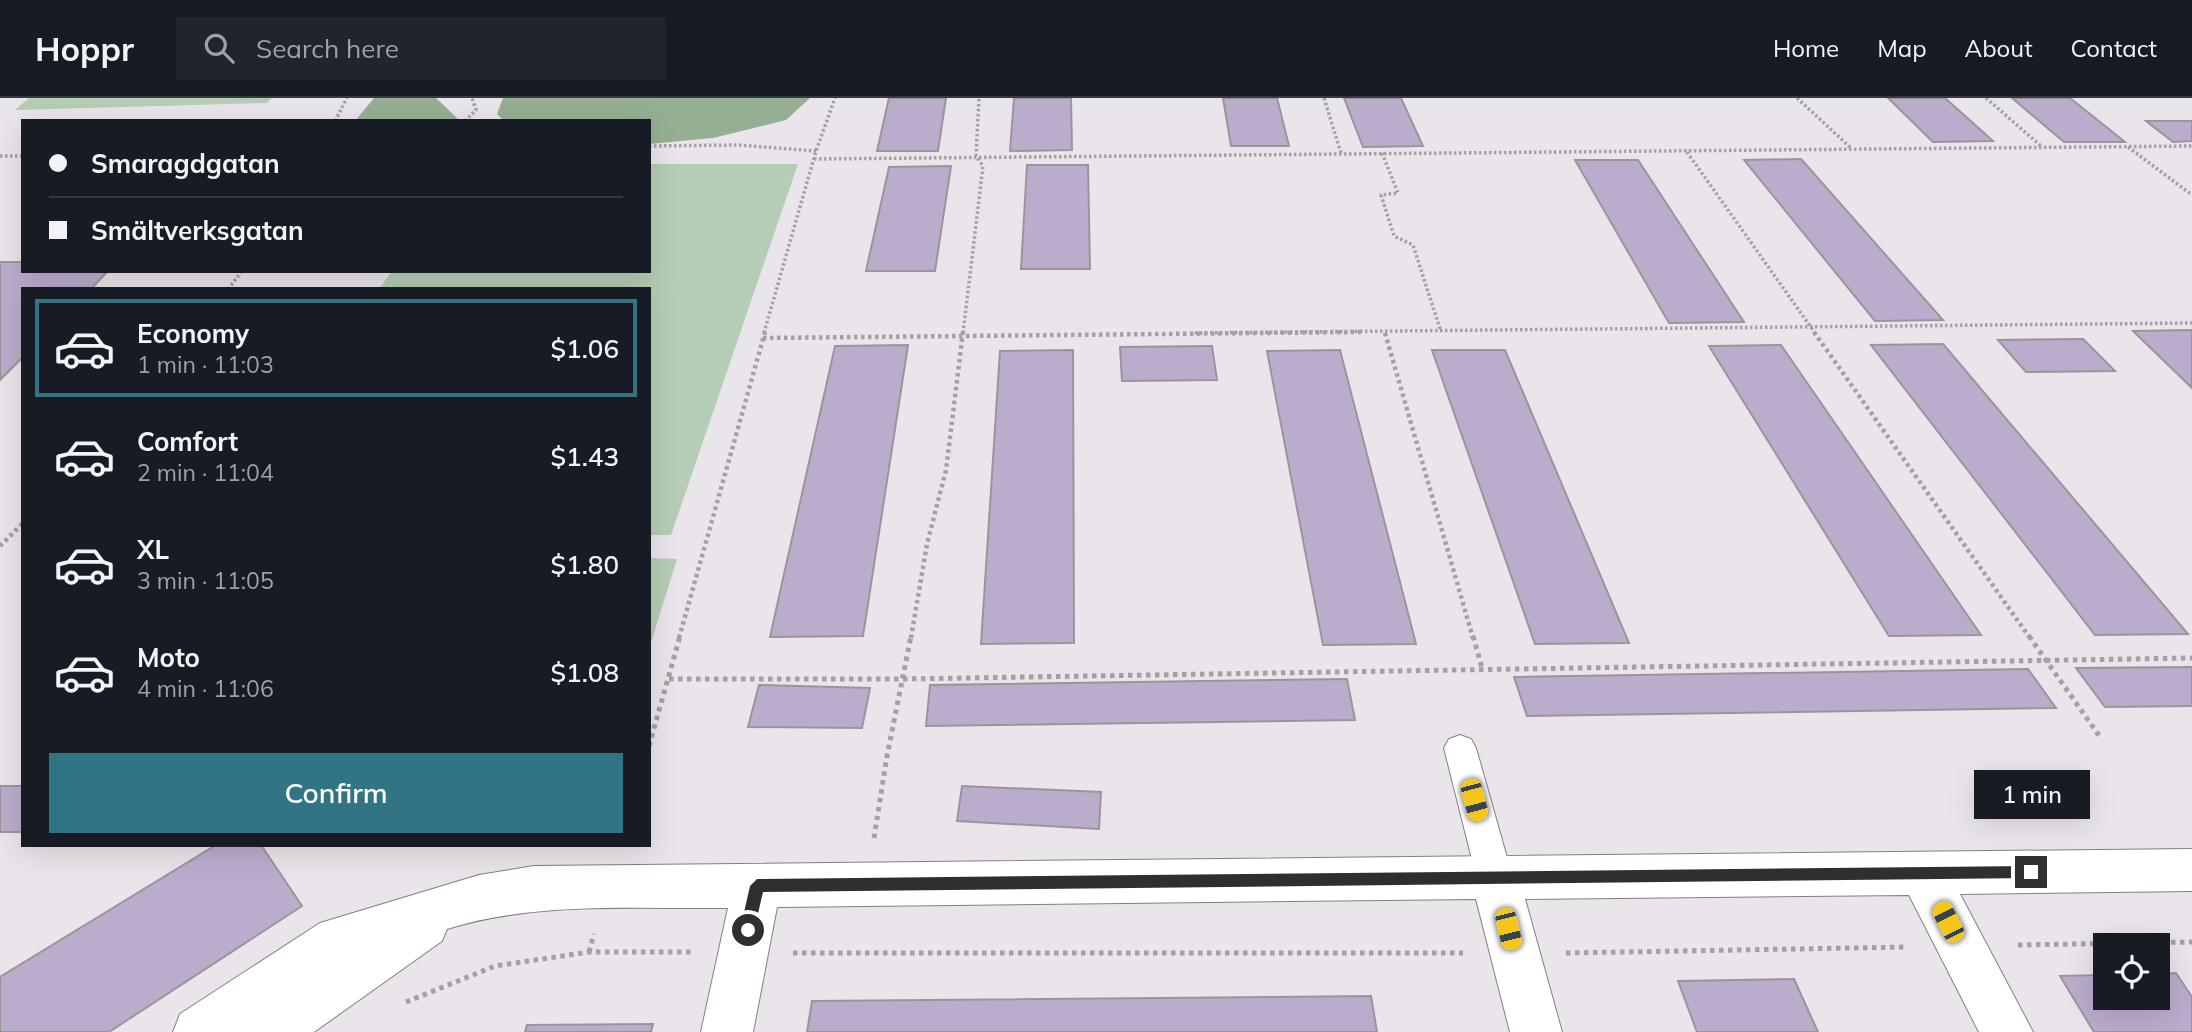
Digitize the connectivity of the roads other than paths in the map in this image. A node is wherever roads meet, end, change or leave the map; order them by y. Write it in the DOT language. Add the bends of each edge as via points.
graph roads {
  1 [pos="1460,748"];
  2 [pos="2192,870"];
  3 [pos="1923,873"];
  4 [pos="1495,879"];
  5 [pos="757,886"];
  6 [pos="452,906"];
  7 [pos="199,1032"];
  8 [pos="270,1032"];
  9 [pos="727,1032"];
  10 [pos="1536,1032"];
  11 [pos="2007,1032"];
  1 -- 4 [label="lane"];
  2 -- 3 [label="street"];
  3 -- 4 [label="street"];
  3 -- 11 [label="street"];
  4 -- 5 [label="street"];
  4 -- 10 [label="street"];
  5 -- 6 [label="street" via="534,888"];
  5 -- 9 [label="street"];
  6 -- 7 [label="street" via="338,940"];
  6 -- 8 [label="street"];
}
